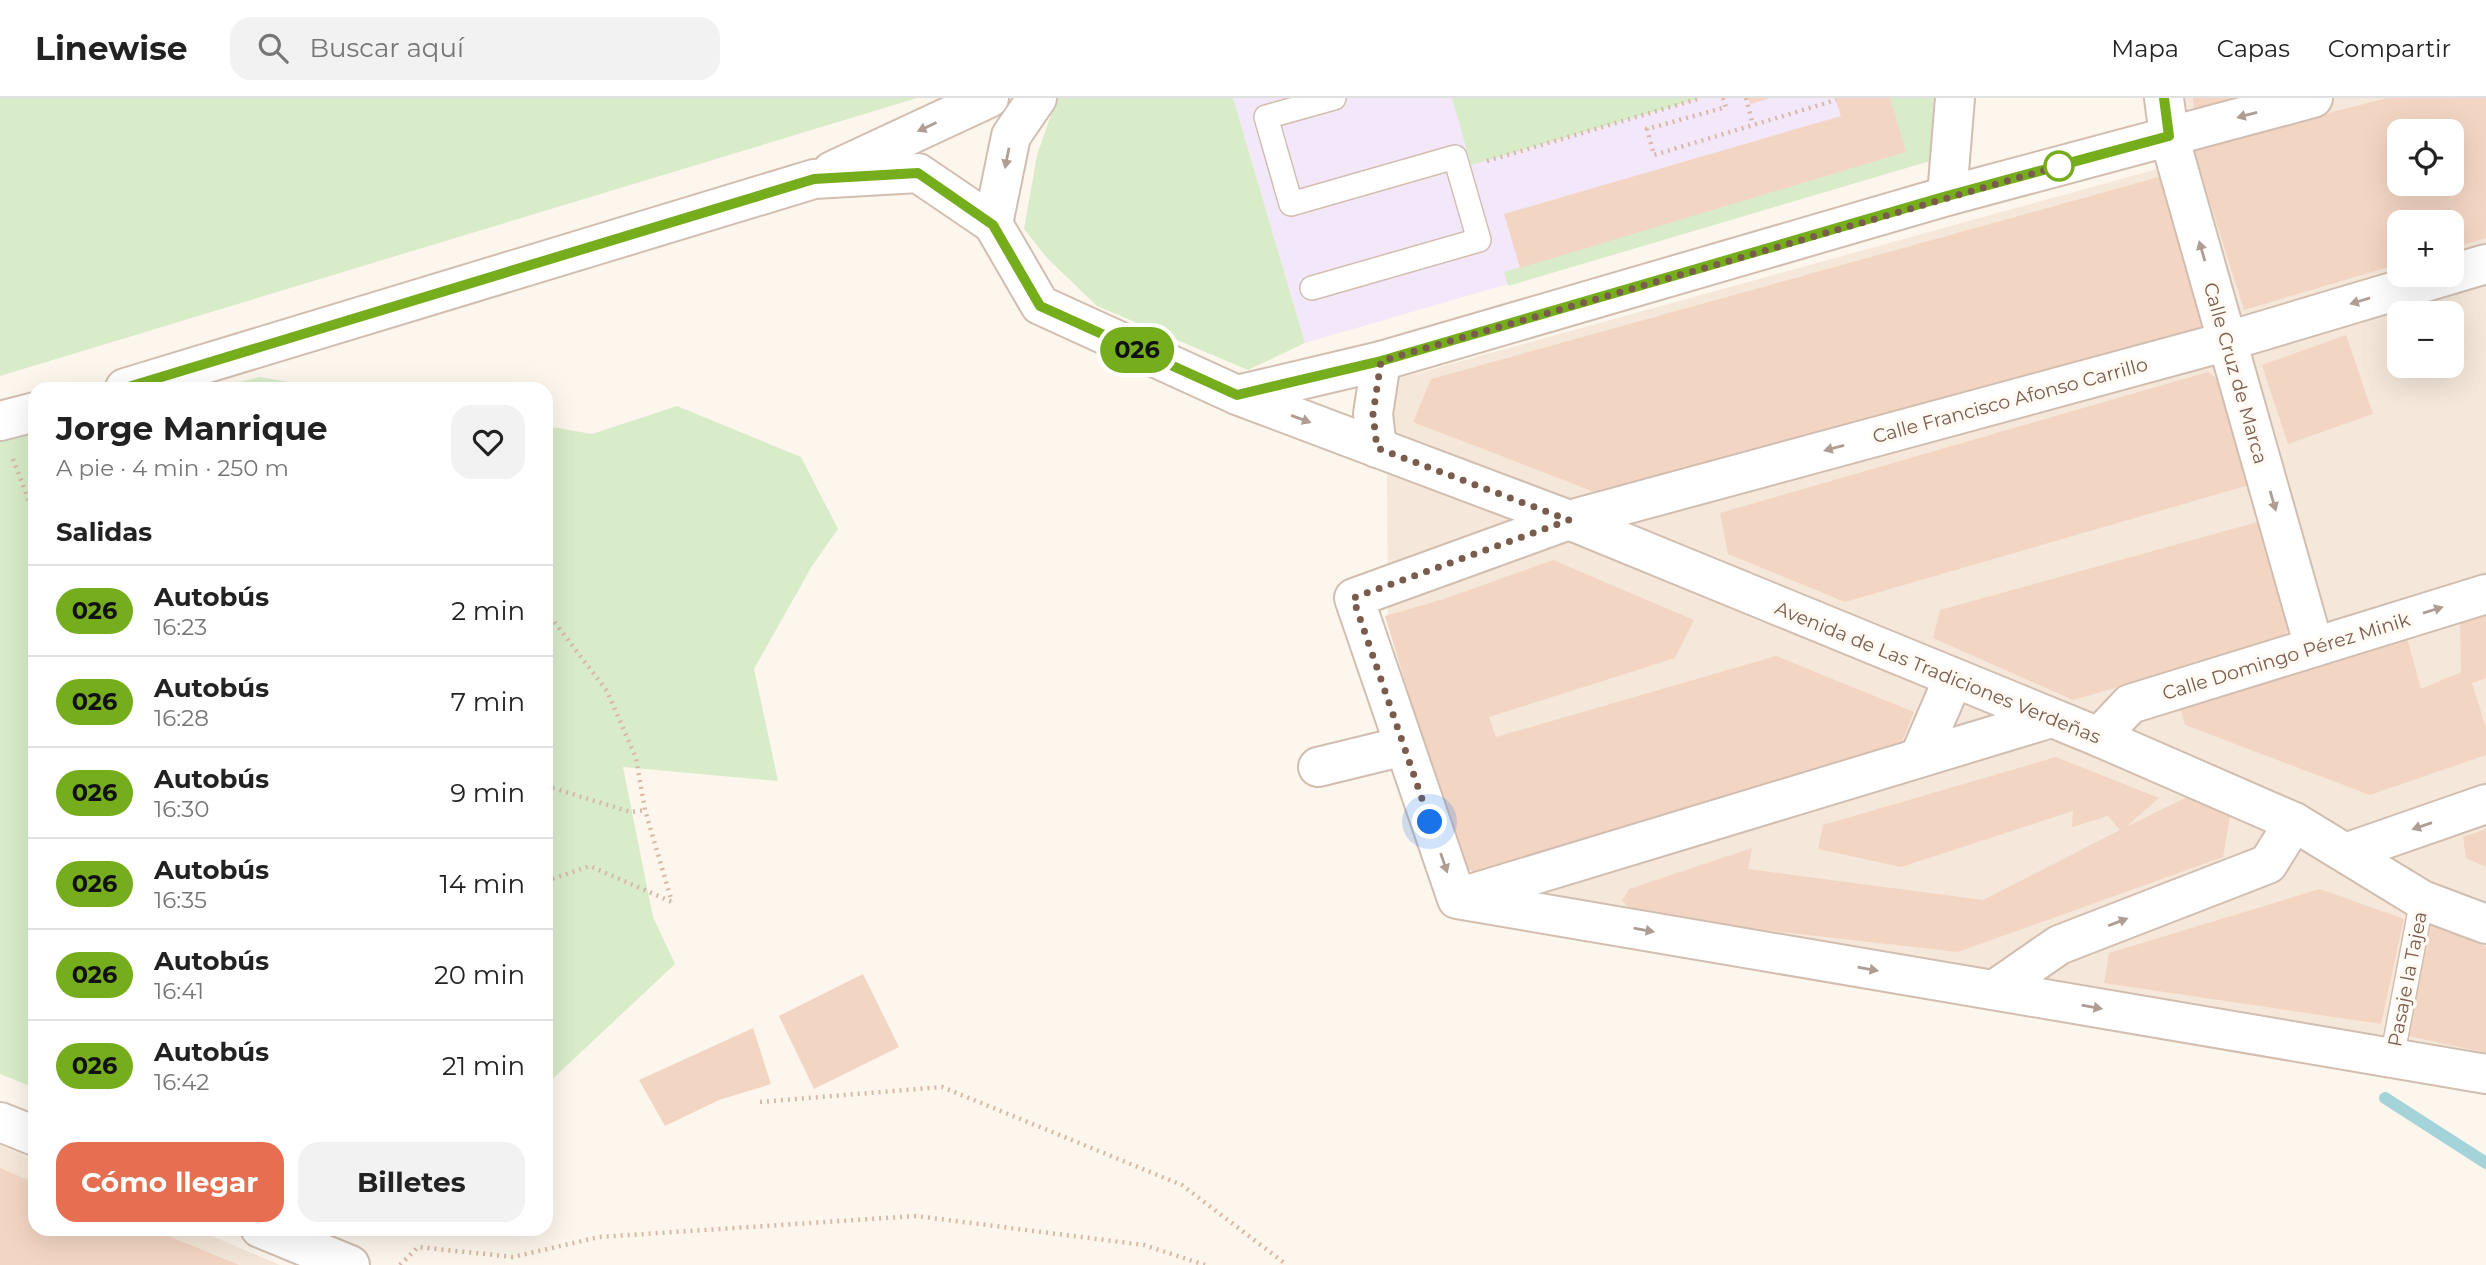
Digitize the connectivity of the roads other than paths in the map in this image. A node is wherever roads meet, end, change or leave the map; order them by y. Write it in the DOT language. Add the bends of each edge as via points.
graph roads {
  1 [pos="989,98"];
  2 [pos="1037,98"];
  3 [pos="1334,98"];
  4 [pos="1955,98"];
  5 [pos="2164,98"];
  6 [pos="2313,98"];
  7 [pos="2169,136"];
  8 [pos="814,179"];
  9 [pos="1947,196"];
  10 [pos="993,225"];
  11 [pos="2486,264"];
  12 [pos="2464,270"];
  13 [pos="2407,287"];
  14 [pos="1312,288"];
  15 [pos="2228,341"];
  16 [pos="1381,361"];
  17 [pos="145,382"];
  18 [pos="1237,395"];
  19 [pos="28,414"];
  20 [pos="0,421"];
  21 [pos="1377,448"];
  22 [pos="1569,520"];
  23 [pos="2486,594"];
  24 [pos="2314,647"];
  25 [pos="1953,679"];
  26 [pos="2048,719"];
  27 [pos="2099,737"];
  28 [pos="1404,746"];
  29 [pos="1919,758"];
  30 [pos="1318,767"];
  31 [pos="2486,804"];
  32 [pos="2294,822"];
  33 [pos="2348,852"];
  34 [pos="1457,899"];
  35 [pos="2422,901"];
  36 [pos="2486,925"];
  37 [pos="1994,990"];
  38 [pos="2392,1058"];
  39 [pos="2486,1074"];
  40 [pos="0,1122"];
  41 [pos="28,1133"];
  42 [pos="279,1236"];
  43 [pos="349,1265"];
  1 -- 8 [label="street, one-way"];
  2 -- 10 [label="street, one-way" via="1011,136"];
  3 -- 14 [label="lane" via="1266,117 1291,204 1455,157 1479,240"];
  4 -- 9 [label="street"];
  5 -- 7 [label="street, Calle Cruz de Marca"];
  6 -- 7 [label="street, one-way"];
  7 -- 9 [label="street"];
  15 -- 7 [label="street, Calle Cruz de Marca, one-way"];
  8 -- 10 [label="street" via="918,173"];
  8 -- 17 [label="street"];
  9 -- 16 [label="street"];
  10 -- 18 [label="street, Avenida de Las Tradiciones Verdeñas" via="1040,306"];
  11 -- 12 [label="street, Calle Francisco Afonso Carrillo"];
  13 -- 15 [label="street, Calle Francisco Afonso Carrillo, one-way"];
  15 -- 22 [label="street, Calle Francisco Afonso Carrillo, one-way"];
  15 -- 24 [label="street, Calle Cruz de Marca, one-way"];
  16 -- 18 [label="street"];
  16 -- 21 [label="street" via="1373,414"];
  18 -- 21 [label="street, Avenida de Las Tradiciones Verdeñas, one-way"];
  19 -- 20 [label="street"];
  21 -- 22 [label="street, Avenida de Las Tradiciones Verdeñas"];
  22 -- 25 [label="street, Avenida de Las Tradiciones Verdeñas"];
  22 -- 28 [label="street, Calle Francisco Afonso Carrillo" via="1353,598"];
  24 -- 23 [label="street, Calle Domingo Pérez Minik, one-way"];
  24 -- 27 [label="street, Calle Domingo Pérez Minik" via="2130,704"];
  25 -- 26 [label="street, Avenida de Las Tradiciones Verdeñas"];
  25 -- 29 [label="street"];
  26 -- 27 [label="street, Avenida de Las Tradiciones Verdeñas"];
  26 -- 29 [label="street"];
  27 -- 32 [label="street, Avenida de Las Tradiciones Verdeñas"];
  28 -- 30 [label="street"];
  28 -- 34 [label="street, one-way"];
  29 -- 34 [label="street"];
  31 -- 33 [label="street, one-way"];
  32 -- 33 [label="street, Avenida de Las Tradiciones Verdeñas"];
  37 -- 32 [label="street, one-way" via="2059,945 2268,864"];
  33 -- 35 [label="street, Avenida de Las Tradiciones Verdeñas"];
  34 -- 37 [label="street, one-way"];
  35 -- 36 [label="street, Avenida de Las Tradiciones Verdeñas"];
  35 -- 38 [label="lane, Pasaje la Tajea"];
  37 -- 38 [label="street, one-way"];
  38 -- 39 [label="street"];
  40 -- 41 [label="street"];
  42 -- 43 [label="street"];
}
